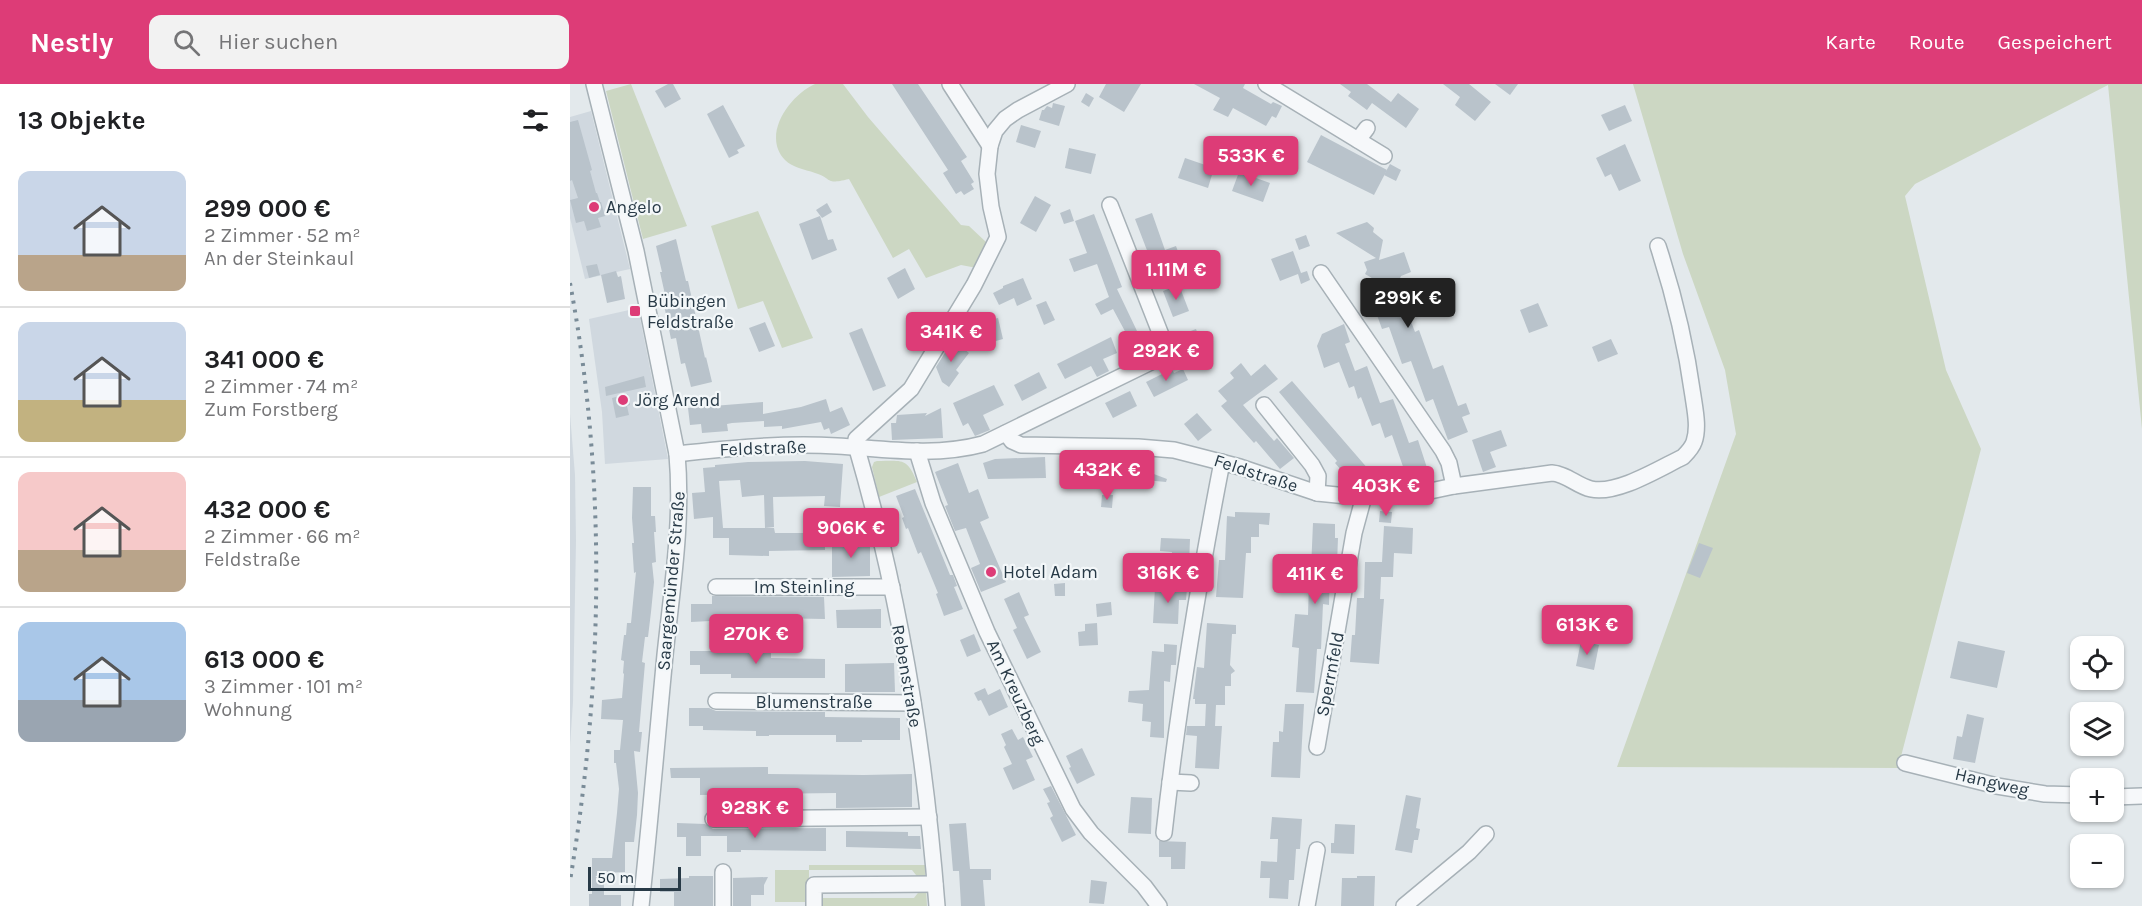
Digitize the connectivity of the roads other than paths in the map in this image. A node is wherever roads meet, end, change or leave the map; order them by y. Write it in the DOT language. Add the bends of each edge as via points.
graph roads {
  1 [pos="594,84"];
  2 [pos="950,84"];
  3 [pos="1067,84"];
  4 [pos="1266,84"];
  5 [pos="990,146"];
  6 [pos="1384,156"];
  7 [pos="1110,205"];
  8 [pos="1658,246"];
  9 [pos="1321,273"];
  10 [pos="1264,405"];
  11 [pos="1006,433"];
  12 [pos="856,449"];
  13 [pos="917,451"];
  14 [pos="677,454"];
  15 [pos="1222,462"];
  16 [pos="1454,486"];
  17 [pos="1317,492"];
  18 [pos="1364,496"];
  19 [pos="716,587"];
  20 [pos="892,587"];
  21 [pos="716,701"];
  22 [pos="913,703"];
  23 [pos="1317,747"];
  24 [pos="1905,763"];
  25 [pos="1170,782"];
  26 [pos="1191,783"];
  27 [pos="2070,795"];
  28 [pos="2124,796"];
  29 [pos="2142,796"];
  30 [pos="929,817"];
  31 [pos="713,819"];
  32 [pos="1164,833"];
  33 [pos="1486,834"];
  34 [pos="1317,850"];
  35 [pos="723,872"];
  36 [pos="935,884"];
  37 [pos="641,906"];
  38 [pos="723,906"];
  39 [pos="814,906"];
  40 [pos="937,906"];
  41 [pos="1159,906"];
  42 [pos="1307,906"];
  43 [pos="1404,906"];
  1 -- 14 [label="street, Saargemünder Straße" via="636,251"];
  2 -- 5 [label="street"];
  3 -- 5 [label="street" via="1005,118"];
  4 -- 6 [label="street" via="1362,134"];
  5 -- 12 [label="street" via="987,174 998,237 974,285 911,389 859,435"];
  7 -- 11 [label="street" via="1161,335 1162,351 1153,361"];
  8 -- 16 [label="street, Feldstraße" via="1690,374 1696,431 1691,449 1683,457 1609,489 1588,489 1552,472"];
  9 -- 16 [label="street" via="1432,435 1449,463"];
  10 -- 17 [label="street" via="1312,465 1318,476"];
  11 -- 13 [label="street, Feldstraße" via="972,447"];
  11 -- 15 [label="street, Feldstraße" via="1022,445 1158,448"];
  12 -- 13 [label="street, Feldstraße"];
  12 -- 14 [label="street, Feldstraße" via="764,446"];
  12 -- 20 [label="street, Rebenstraße"];
  13 -- 41 [label="street, Am Kreuzberg" via="933,503 987,632 1074,809 1091,833"];
  14 -- 37 [label="street, Saargemünder Straße" via="679,514"];
  15 -- 17 [label="street, Feldstraße"];
  15 -- 25 [label="street"];
  16 -- 18 [label="street, Feldstraße" via="1421,493"];
  17 -- 18 [label="street, Feldstraße"];
  18 -- 23 [label="street, Sperrnfeld" via="1354,533"];
  19 -- 20 [label="street, Im Steinling"];
  20 -- 22 [label="street, Rebenstraße"];
  21 -- 22 [label="street, Blumenstraße"];
  22 -- 30 [label="street, Rebenstraße"];
  24 -- 27 [label="street, Hangweg" via="1997,786"];
  25 -- 26 [label="street"];
  25 -- 32 [label="street"];
  28 -- 29 [label="street"];
  30 -- 31 [label="street"];
  30 -- 36 [label="street, Rebenstraße"];
  33 -- 43 [label="street"];
  34 -- 42 [label="street"];
  35 -- 38 [label="street"];
  36 -- 39 [label="street" via="814,885"];
  36 -- 40 [label="street, Rebenstraße"];
}
